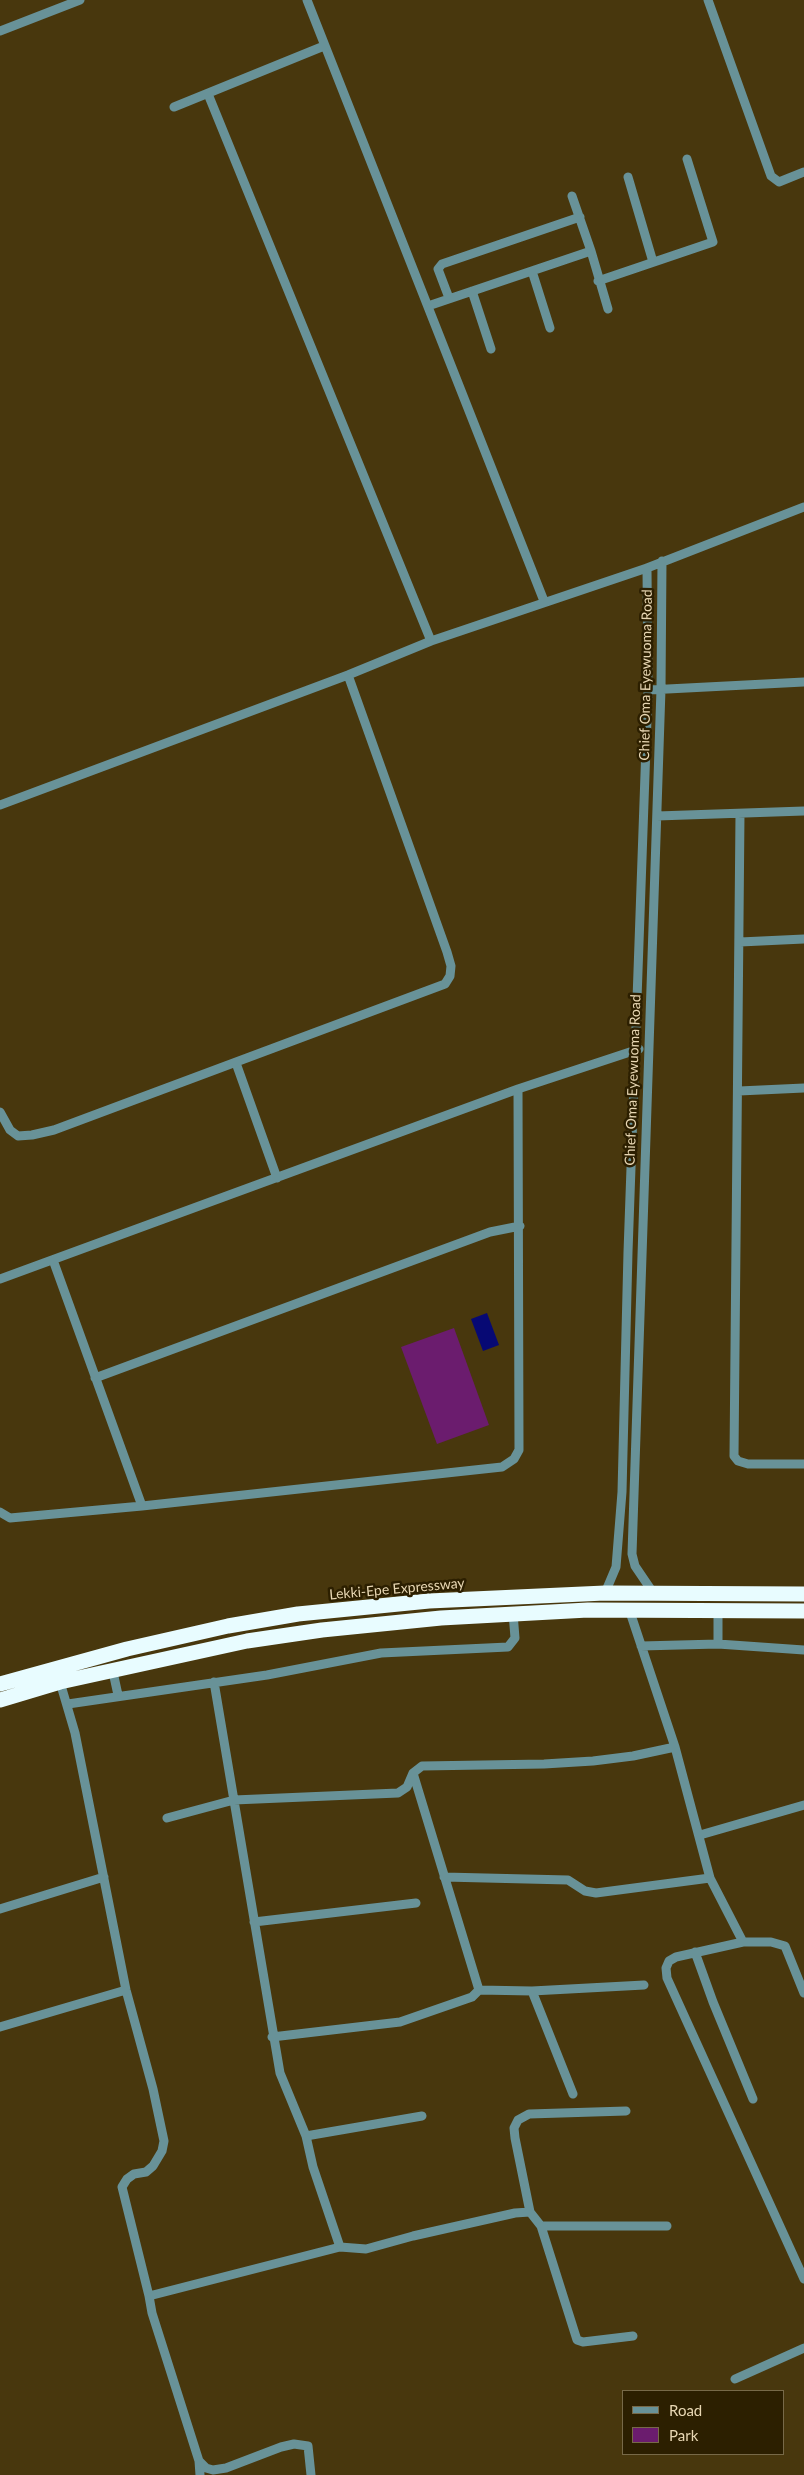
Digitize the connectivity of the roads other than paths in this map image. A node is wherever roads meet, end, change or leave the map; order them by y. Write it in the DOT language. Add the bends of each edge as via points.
graph roads {
  1 [pos="80,0"];
  2 [pos="307,0"];
  3 [pos="708,0"];
  4 [pos="0,31"];
  5 [pos="324,46"];
  6 [pos="208,94"];
  7 [pos="174,107"];
  8 [pos="687,159"];
  9 [pos="804,172"];
  10 [pos="628,177"];
  11 [pos="572,196"];
  12 [pos="580,217"];
  13 [pos="591,251"];
  14 [pos="653,262"];
  15 [pos="532,271"];
  16 [pos="598,281"];
  17 [pos="472,291"];
  18 [pos="449,298"];
  19 [pos="428,306"];
  20 [pos="608,309"];
  21 [pos="550,328"];
  22 [pos="491,349"];
  23 [pos="804,507"];
  24 [pos="662,561"];
  25 [pos="647,568"];
  26 [pos="544,601"];
  27 [pos="431,641"];
  28 [pos="348,675"];
  29 [pos="804,682"];
  30 [pos="648,690"];
  31 [pos="661,690"];
  32 [pos="0,805"];
  33 [pos="804,811"];
  34 [pos="740,814"];
  35 [pos="657,816"];
  36 [pos="804,939"];
  37 [pos="740,942"];
  38 [pos="636,1049"];
  39 [pos="648,1050"];
  40 [pos="236,1063"];
  41 [pos="804,1088"];
  42 [pos="518,1089"];
  43 [pos="738,1091"];
  44 [pos="0,1112"];
  45 [pos="276,1178"];
  46 [pos="520,1226"];
  47 [pos="54,1260"];
  48 [pos="0,1279"];
  49 [pos="95,1378"];
  50 [pos="804,1464"];
  51 [pos="142,1506"];
  52 [pos="0,1512"];
  53 [pos="605,1593"];
  54 [pos="654,1594"];
  55 [pos="804,1594"];
  56 [pos="629,1609"];
  57 [pos="718,1609"];
  58 [pos="804,1611"];
  59 [pos="513,1614"];
  60 [pos="718,1644"];
  61 [pos="641,1646"];
  62 [pos="804,1650"];
  63 [pos="112,1672"];
  64 [pos="60,1682"];
  65 [pos="214,1682"];
  66 [pos="0,1684"];
  67 [pos="118,1695"];
  68 [pos="0,1700"];
  69 [pos="68,1704"];
  70 [pos="675,1747"];
  71 [pos="413,1773"];
  72 [pos="234,1800"];
  73 [pos="804,1805"];
  74 [pos="167,1818"];
  75 [pos="700,1835"];
  76 [pos="104,1877"];
  77 [pos="444,1877"];
  78 [pos="710,1878"];
  79 [pos="416,1903"];
  80 [pos="0,1908"];
  81 [pos="254,1922"];
  82 [pos="743,1942"];
  83 [pos="695,1952"];
  84 [pos="644,1985"];
  85 [pos="126,1990"];
  86 [pos="479,1990"];
  87 [pos="532,1991"];
  88 [pos="804,1993"];
  89 [pos="0,2027"];
  90 [pos="272,2037"];
  91 [pos="573,2094"];
  92 [pos="753,2099"];
  93 [pos="626,2111"];
  94 [pos="422,2116"];
  95 [pos="306,2136"];
  96 [pos="530,2212"];
  97 [pos="541,2226"];
  98 [pos="667,2226"];
  99 [pos="340,2247"];
  100 [pos="804,2279"];
  101 [pos="149,2296"];
  102 [pos="633,2336"];
  103 [pos="804,2348"];
  104 [pos="735,2379"];
  105 [pos="199,2461"];
  106 [pos="200,2475"];
  107 [pos="311,2475"];
  1 -- 4 [label="street"];
  2 -- 5 [label="street"];
  3 -- 9 [label="street" via="771,176 778,182"];
  5 -- 6 [label="street"];
  5 -- 19 [label="street"];
  6 -- 7 [label="street"];
  6 -- 27 [label="street"];
  8 -- 14 [label="street" via="713,242"];
  10 -- 14 [label="street"];
  11 -- 12 [label="street"];
  12 -- 13 [label="street"];
  12 -- 18 [label="street" via="442,264 438,270"];
  13 -- 15 [label="street"];
  13 -- 16 [label="street"];
  14 -- 16 [label="street"];
  15 -- 17 [label="street"];
  15 -- 21 [label="street"];
  16 -- 20 [label="street"];
  17 -- 18 [label="street"];
  17 -- 22 [label="street"];
  18 -- 19 [label="street"];
  19 -- 26 [label="street"];
  23 -- 24 [label="street"];
  24 -- 25 [label="street"];
  24 -- 31 [label="street, Chief Oma Eyewuoma Road"];
  25 -- 26 [label="street"];
  25 -- 30 [label="street, Chief Oma Eyewuoma Road"];
  26 -- 27 [label="street"];
  27 -- 28 [label="street"];
  28 -- 32 [label="street"];
  28 -- 40 [label="street" via="447,952 450,976 444,984 430,991"];
  29 -- 31 [label="street"];
  30 -- 31 [label="street"];
  30 -- 38 [label="street, Chief Oma Eyewuoma Road"];
  31 -- 35 [label="street, Chief Oma Eyewuoma Road"];
  33 -- 34 [label="street"];
  34 -- 35 [label="street"];
  34 -- 37 [label="street"];
  35 -- 39 [label="street, Chief Oma Eyewuoma Road"];
  36 -- 37 [label="street"];
  37 -- 43 [label="street"];
  38 -- 39 [label="street"];
  38 -- 42 [label="street"];
  38 -- 53 [label="street, Chief Oma Eyewuoma Road" via="622,1492 616,1567"];
  39 -- 54 [label="street, Chief Oma Eyewuoma Road" via="632,1554 635,1566"];
  40 -- 44 [label="street" via="32,1136 18,1136 10,1130"];
  40 -- 45 [label="street"];
  41 -- 43 [label="street"];
  42 -- 45 [label="street"];
  42 -- 46 [label="street"];
  43 -- 50 [label="street" via="734,1456 748,1464"];
  45 -- 47 [label="street"];
  46 -- 49 [label="street" via="490,1232"];
  46 -- 51 [label="street" via="519,1450 514,1459 502,1467"];
  47 -- 48 [label="street"];
  47 -- 49 [label="street"];
  49 -- 51 [label="street"];
  51 -- 52 [label="street" via="10,1518"];
  53 -- 54 [label="highway, Lekki-Epe Expressway"];
  53 -- 66 [label="highway, Lekki-Epe Expressway" via="429,1601 298,1614 127,1649"];
  54 -- 55 [label="highway, Lekki-Epe Expressway"];
  56 -- 57 [label="highway"];
  56 -- 59 [label="highway"];
  56 -- 61 [label="street"];
  57 -- 58 [label="highway"];
  57 -- 60 [label="street"];
  59 -- 63 [label="highway" via="322,1630 247,1641"];
  59 -- 65 [label="street" via="515,1638 508,1647 381,1653"];
  60 -- 61 [label="street"];
  60 -- 62 [label="street"];
  61 -- 70 [label="street"];
  63 -- 64 [label="highway"];
  63 -- 67 [label="street"];
  64 -- 68 [label="highway"];
  64 -- 69 [label="street"];
  65 -- 67 [label="street"];
  65 -- 72 [label="street"];
  67 -- 69 [label="street"];
  69 -- 76 [label="street"];
  70 -- 71 [label="street" via="593,1761 422,1766"];
  70 -- 75 [label="street"];
  71 -- 72 [label="street" via="407,1787 398,1793"];
  71 -- 77 [label="street"];
  72 -- 74 [label="street"];
  72 -- 81 [label="street"];
  73 -- 75 [label="street"];
  75 -- 78 [label="street"];
  76 -- 80 [label="street"];
  76 -- 85 [label="street"];
  77 -- 78 [label="street" via="568,1880 585,1891 596,1893"];
  77 -- 86 [label="street"];
  78 -- 82 [label="street"];
  79 -- 81 [label="street"];
  81 -- 90 [label="street"];
  82 -- 83 [label="street"];
  82 -- 88 [label="street" via="771,1942 785,1946"];
  83 -- 92 [label="street" via="712,2002"];
  83 -- 100 [label="street" via="669,1961 667,1978"];
  84 -- 87 [label="street"];
  85 -- 89 [label="street"];
  85 -- 101 [label="street" via="164,2141 153,2166 126,2179 122,2187"];
  86 -- 87 [label="street"];
  86 -- 90 [label="street" via="472,1996 400,2022"];
  87 -- 91 [label="street"];
  90 -- 95 [label="street" via="280,2072"];
  93 -- 96 [label="street" via="528,2114 518,2120 514,2138"];
  94 -- 95 [label="street"];
  95 -- 99 [label="street"];
  96 -- 97 [label="street"];
  96 -- 99 [label="street" via="366,2249"];
  97 -- 98 [label="street"];
  97 -- 102 [label="street" via="577,2340"];
  99 -- 101 [label="street"];
  101 -- 105 [label="street"];
  103 -- 104 [label="street"];
  105 -- 106 [label="street"];
  105 -- 107 [label="street" via="213,2470 226,2468 294,2444 308,2446"];
}
